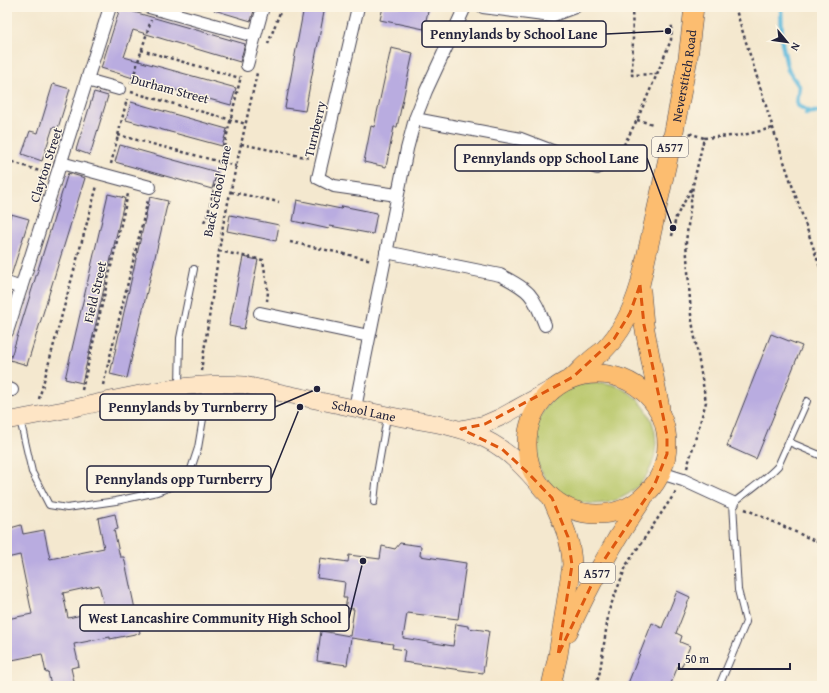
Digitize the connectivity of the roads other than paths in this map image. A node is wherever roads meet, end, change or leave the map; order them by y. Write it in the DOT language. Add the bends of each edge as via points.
graph roads {
  1 [pos="110,7"];
  2 [pos="149,7"];
  3 [pos="262,7"];
  4 [pos="358,7"];
  5 [pos="465,7"];
  6 [pos="483,7"];
  7 [pos="575,7"];
  8 [pos="694,7"];
  9 [pos="254,36"];
  10 [pos="246,65"];
  11 [pos="87,80"];
  12 [pos="119,89"];
  13 [pos="415,119"];
  14 [pos="61,163"];
  15 [pos="597,168"];
  16 [pos="150,187"];
  17 [pos="397,195"];
  18 [pos="385,257"];
  19 [pos="194,269"];
  20 [pos="7,283"];
  21 [pos="640,285"];
  22 [pos="21,288"];
  23 [pos="262,313"];
  24 [pos="545,325"];
  25 [pos="7,332"];
  26 [pos="369,336"];
  27 [pos="573,377"];
  28 [pos="202,384"];
  29 [pos="556,386"];
  30 [pos="179,387"];
  31 [pos="807,401"];
  32 [pos="355,408"];
  33 [pos="388,416"];
  34 [pos="662,416"];
  35 [pos="20,418"];
  36 [pos="461,429"];
  37 [pos="789,442"];
  38 [pos="822,456"];
  39 [pos="661,473"];
  40 [pos="547,494"];
  41 [pos="644,496"];
  42 [pos="374,502"];
  43 [pos="733,503"];
  44 [pos="558,655"];
  45 [pos="551,686"];
  46 [pos="719,686"];
  1 -- 11 [label="street, Clayton Street"];
  2 -- 9 [label="street"];
  3 -- 9 [label="street"];
  4 -- 17 [label="street, Turnberry" via="318,178 334,186"];
  5 -- 13 [label="street"];
  6 -- 7 [label="street" via="551,16"];
  8 -- 21 [label="main road, Neverstitch Road / A577" via="688,58 674,131"];
  9 -- 10 [label="street"];
  11 -- 12 [label="street, Durham Street"];
  11 -- 14 [label="street, Clayton Street"];
  13 -- 15 [label="street" via="521,139"];
  13 -- 17 [label="street"];
  14 -- 16 [label="street"];
  14 -- 22 [label="street, Clayton Street"];
  17 -- 18 [label="street"];
  18 -- 24 [label="street" via="500,275 528,292 536,302"];
  18 -- 26 [label="street"];
  19 -- 30 [label="lane" via="180,338"];
  20 -- 22 [label="street"];
  21 -- 27 [label="main road, Neverstitch Road / A577" via="630,313 614,339"];
  21 -- 34 [label="main road, Neverstitch Road / A577" via="644,325"];
  22 -- 25 [label="street, Clayton Street"];
  23 -- 26 [label="street"];
  26 -- 32 [label="street"];
  27 -- 29 [label="main road, A577"];
  27 -- 34 [label="main road, A577" via="594,373 615,375 635,384 646,393"];
  28 -- 30 [label="street, School Lane"];
  28 -- 32 [label="street, School Lane" via="244,385"];
  28 -- 35 [label="lane" via="204,413 198,448 187,481 157,492 116,500 67,508 48,505 32,472"];
  29 -- 36 [label="street, School Lane" via="501,417 485,424"];
  29 -- 40 [label="main road, A577" via="540,402 529,423 526,447 531,470"];
  30 -- 35 [label="street, School Lane"];
  31 -- 37 [label="lane"];
  32 -- 33 [label="street, School Lane"];
  33 -- 36 [label="street, School Lane"];
  33 -- 42 [label="lane"];
  34 -- 39 [label="main road, A577" via="667,435 667,454"];
  36 -- 40 [label="street, School Lane" via="502,449"];
  37 -- 38 [label="lane"];
  37 -- 43 [label="lane" via="778,466"];
  39 -- 41 [label="main road, A577" via="654,486"];
  39 -- 43 [label="street"];
  40 -- 41 [label="main road, A577" via="569,509 588,514 608,514 628,508"];
  40 -- 44 [label="main road, A577" via="568,537 572,557"];
  41 -- 44 [label="main road, A577" via="602,563"];
  43 -- 46 [label="lane" via="738,590 746,622"];
  44 -- 45 [label="main road, A577"];
}
